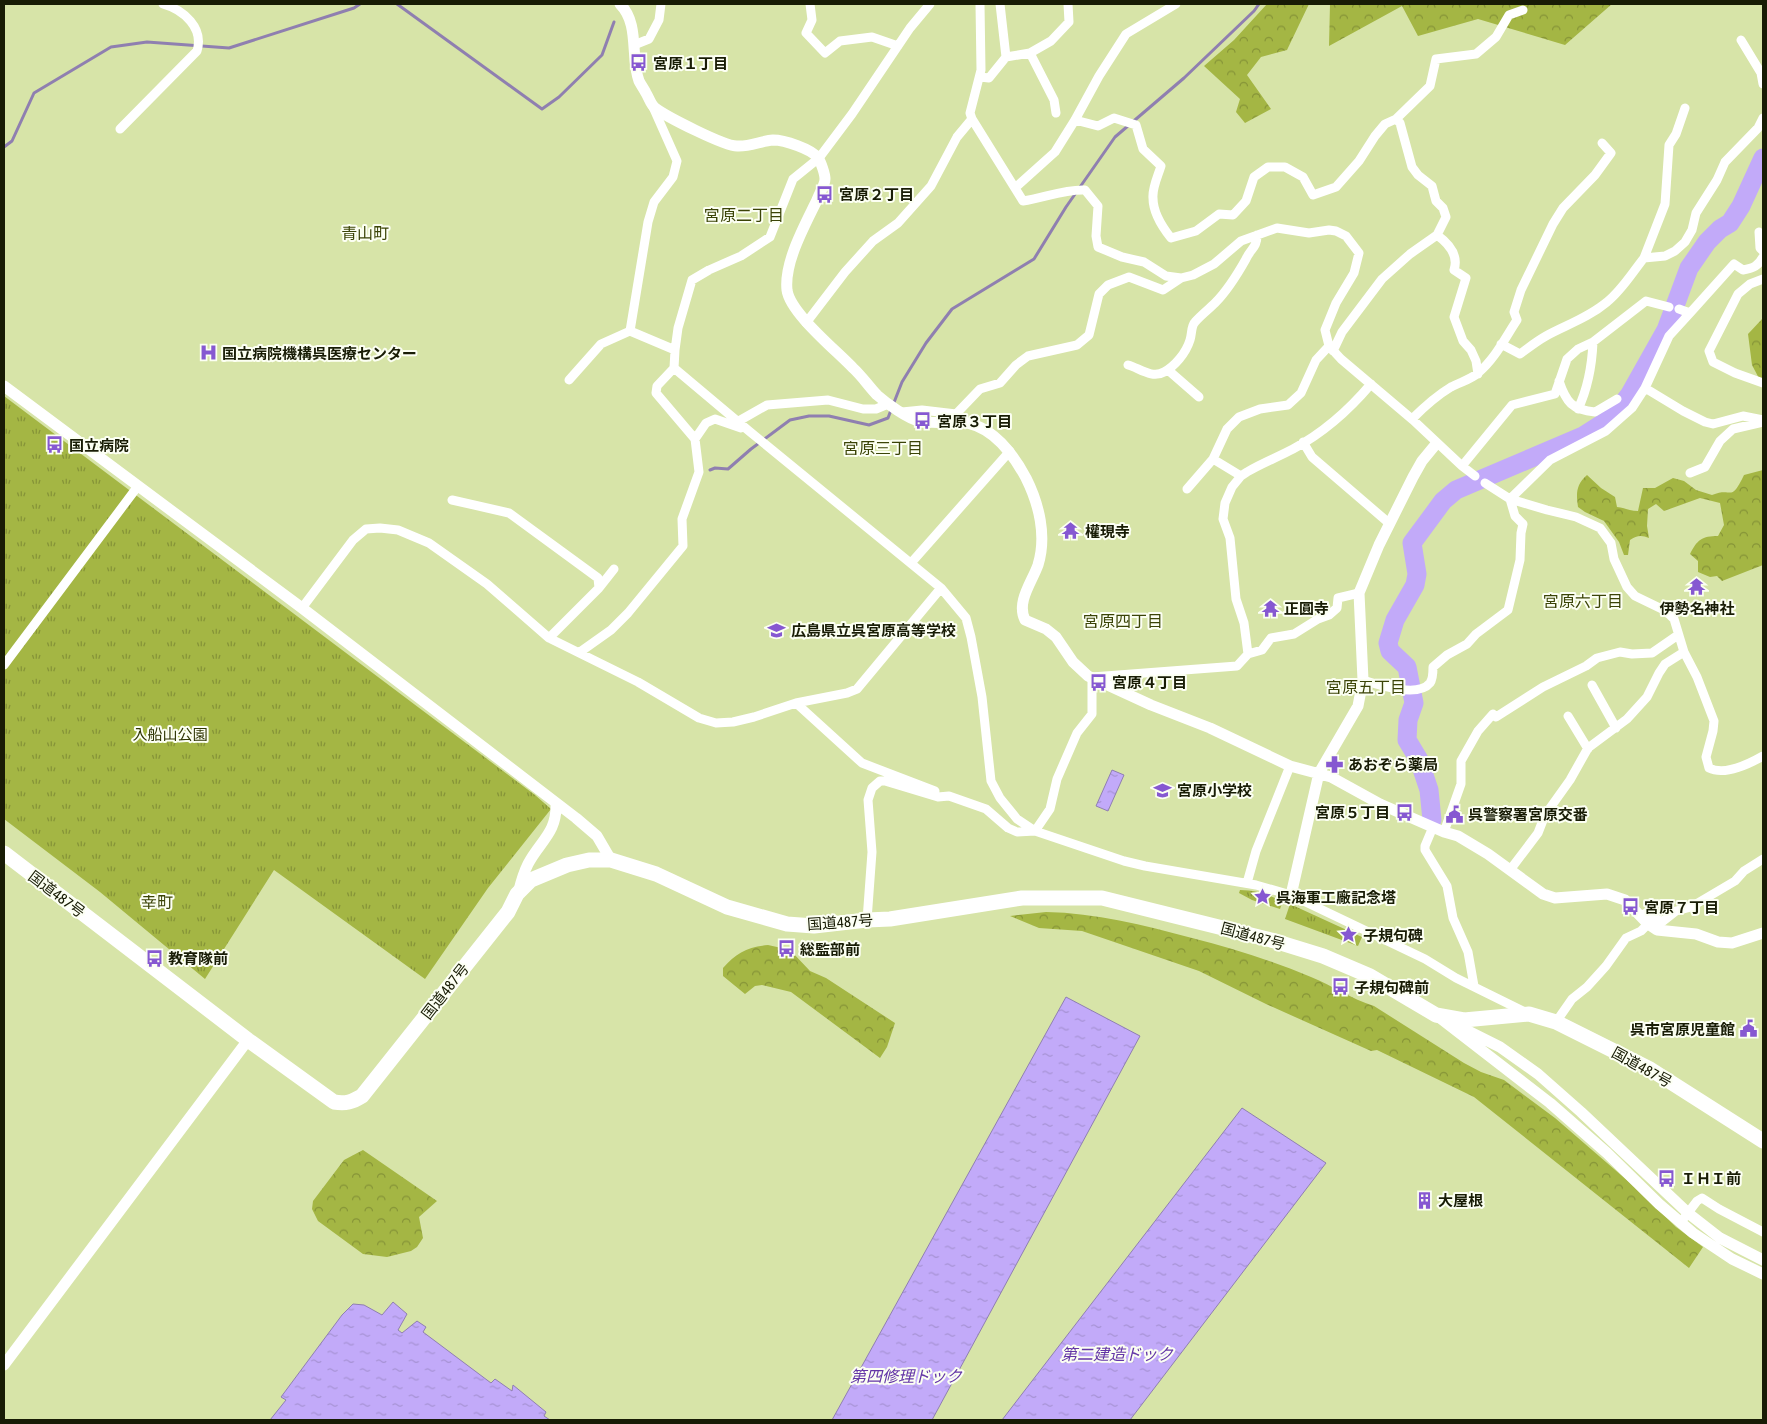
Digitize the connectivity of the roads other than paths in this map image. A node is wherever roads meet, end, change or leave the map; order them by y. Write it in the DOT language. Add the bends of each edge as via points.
graph roads {
  1 [pos="163,4"];
  2 [pos="620,4"];
  3 [pos="661,4"];
  4 [pos="810,4"];
  5 [pos="930,4"];
  6 [pos="980,4"];
  7 [pos="1000,4"];
  8 [pos="1068,4"];
  9 [pos="1176,4"];
  10 [pos="1523,10"];
  11 [pos="1740,40"];
  12 [pos="634,46"];
  13 [pos="898,46"];
  14 [pos="1030,53"];
  15 [pos="1006,57"];
  16 [pos="980,77"];
  17 [pos="1763,84"];
  18 [pos="653,107"];
  19 [pos="1684,108"];
  20 [pos="1056,112"];
  21 [pos="1396,118"];
  22 [pos="1763,118"];
  23 [pos="972,119"];
  24 [pos="1075,120"];
  25 [pos="120,129"];
  26 [pos="1602,143"];
  27 [pos="819,158"];
  28 [pos="1015,188"];
  29 [pos="1759,232"];
  30 [pos="1257,235"];
  31 [pos="1437,235"];
  32 [pos="1763,251"];
  33 [pos="1763,257"];
  34 [pos="1644,258"];
  35 [pos="1181,278"];
  36 [pos="1763,279"];
  37 [pos="1668,307"];
  38 [pos="1679,309"];
  39 [pos="1690,313"];
  40 [pos="806,323"];
  41 [pos="630,331"];
  42 [pos="1593,342"];
  43 [pos="1502,344"];
  44 [pos="1331,348"];
  45 [pos="675,350"];
  46 [pos="1128,365"];
  47 [pos="674,368"];
  48 [pos="1168,370"];
  49 [pos="1478,374"];
  50 [pos="570,380"];
  51 [pos="1559,381"];
  52 [pos="1763,383"];
  53 [pos="1371,384"];
  54 [pos="4,386"];
  55 [pos="1645,388"];
  56 [pos="1199,397"];
  57 [pos="1617,399"];
  58 [pos="888,404"];
  59 [pos="1578,409"];
  60 [pos="902,412"];
  61 [pos="1412,419"];
  62 [pos="1763,421"];
  63 [pos="737,422"];
  64 [pos="749,431"];
  65 [pos="695,439"];
  66 [pos="1303,442"];
  67 [pos="1436,444"];
  68 [pos="1010,451"];
  69 [pos="1214,459"];
  70 [pos="1462,466"];
  71 [pos="1690,473"];
  72 [pos="1241,476"];
  73 [pos="1475,476"];
  74 [pos="1485,483"];
  75 [pos="138,486"];
  76 [pos="1187,488"];
  77 [pos="1510,499"];
  78 [pos="452,500"];
  79 [pos="1390,524"];
  80 [pos="910,562"];
  81 [pos="614,569"];
  82 [pos="599,588"];
  83 [pos="941,588"];
  84 [pos="1359,593"];
  85 [pos="302,608"];
  86 [pos="1678,635"];
  87 [pos="550,638"];
  88 [pos="580,652"];
  89 [pos="1684,652"];
  90 [pos="1248,654"];
  91 [pos="4,665"];
  92 [pos="1092,678"];
  93 [pos="1363,680"];
  94 [pos="1592,685"];
  95 [pos="796,703"];
  96 [pos="1568,716"];
  97 [pos="1616,728"];
  98 [pos="1588,749"];
  99 [pos="1763,756"];
  100 [pos="1290,766"];
  101 [pos="1319,773"];
  102 [pos="949,796"];
  103 [pos="556,804"];
  104 [pos="1433,827"];
  105 [pos="1035,831"];
  106 [pos="1444,832"];
  107 [pos="4,853"];
  108 [pos="1763,859"];
  109 [pos="611,860"];
  110 [pos="1510,870"];
  111 [pos="1247,884"];
  112 [pos="517,894"];
  113 [pos="1291,895"];
  114 [pos="867,920"];
  115 [pos="1644,920"];
  116 [pos="1763,933"];
  117 [pos="1474,986"];
  118 [pos="1529,1014"];
  119 [pos="1436,1015"];
  120 [pos="1556,1022"];
  121 [pos="248,1040"];
  122 [pos="1763,1141"];
  123 [pos="1688,1212"];
  124 [pos="1681,1222"];
  125 [pos="1763,1232"];
  126 [pos="1763,1260"];
  127 [pos="1763,1274"];
  128 [pos="4,1365"];
  1 -- 25 [label="street" via="187,16 198,31 198,45"];
  2 -- 12 [label="street" via="632,26"];
  3 -- 12 [label="street" via="659,20 649,39"];
  4 -- 13 [label="street" via="812,20 806,34 825,52 840,41 872,37"];
  5 -- 13 [label="street"];
  6 -- 16 [label="street"];
  7 -- 15 [label="street"];
  8 -- 14 [label="street" via="1069,22 1051,41"];
  9 -- 24 [label="street" via="1126,34"];
  10 -- 21 [label="street" via="1509,15 1496,37 1476,54 1436,59 1430,86"];
  11 -- 17 [label="street" via="1761,73"];
  12 -- 18 [label="street" via="639,80"];
  13 -- 27 [label="street"];
  14 -- 15 [label="street"];
  14 -- 20 [label="street" via="1054,100"];
  15 -- 16 [label="street" via="990,78"];
  16 -- 23 [label="street" via="970,113"];
  18 -- 27 [label="street" via="723,143 738,146 774,140 808,150"];
  18 -- 41 [label="street" via="678,161 673,177 654,202 648,222"];
  19 -- 34 [label="street" via="1669,145 1665,204"];
  21 -- 24 [label="street" via="1374,136 1359,161 1336,187 1313,196 1303,177 1285,167 1268,167 1254,177 1246,201 1233,215 1219,214 1196,231 1172,238 1161,226 1153,198 1161,166 1143,148 1136,125 1114,118 1098,126"];
  21 -- 31 [label="street" via="1412,167 1432,186 1436,201 1443,208 1446,217"];
  22 -- 34 [label="street" via="1758,128 1725,162 1696,214 1685,242 1665,256"];
  23 -- 28 [label="street"];
  23 -- 40 [label="street" via="958,137 931,186 898,223 873,241"];
  24 -- 28 [label="street" via="1055,152"];
  26 -- 43 [label="street" via="1611,153 1553,224 1521,290 1514,312 1517,320"];
  27 -- 40 [label="street" via="825,180 790,263 787,291"];
  27 -- 45 [label="street" via="793,179 770,237 741,256 692,280"];
  28 -- 35 [label="street" via="1023,201 1084,190 1098,206 1098,246 1122,257 1144,262 1166,276"];
  29 -- 32 [label="street"];
  30 -- 35 [label="street" via="1241,241 1214,264"];
  30 -- 44 [label="street" via="1277,228 1309,233 1336,231 1346,236 1358,252 1354,273 1325,330"];
  30 -- 48 [label="street" via="1257,244 1242,268 1216,302 1194,323 1190,341"];
  31 -- 44 [label="street" via="1382,279"];
  31 -- 49 [label="street" via="1448,243 1453,252 1454,270 1466,278 1454,317 1463,341 1476,361"];
  33 -- 39 [label="street" via="1759,265 1752,268 1743,270 1734,264 1730,267"];
  34 -- 43 [label="street" via="1623,287 1589,316 1545,337 1520,354"];
  35 -- 60 [label="street" via="1163,290 1129,277 1108,286 1099,294 1088,335 1077,345 1028,356 1000,383 980,389 956,414 922,410"];
  36 -- 52 [label="street" via="1738,294 1709,351 1713,362"];
  37 -- 42 [label="street" via="1646,301"];
  38 -- 39 [label="street"];
  39 -- 55 [label="street" via="1669,336"];
  40 -- 58 [label="street"];
  41 -- 45 [label="street"];
  41 -- 50 [label="street" via="600,344"];
  42 -- 51 [label="street" via="1567,359"];
  42 -- 59 [label="street" via="1591,367"];
  43 -- 49 [label="street"];
  44 -- 53 [label="street"];
  44 -- 69 [label="street" via="1316,360 1301,393 1288,405 1260,409 1239,417 1227,428"];
  45 -- 47 [label="street"];
  46 -- 48 [label="street" via="1148,374 1162,374"];
  47 -- 63 [label="street"];
  47 -- 65 [label="street" via="657,386 656,393"];
  48 -- 56 [label="street"];
  49 -- 61 [label="street" via="1429,401"];
  51 -- 59 [label="street" via="1563,393"];
  51 -- 70 [label="street" via="1555,394 1512,405"];
  53 -- 61 [label="street"];
  53 -- 66 [label="street" via="1353,405"];
  54 -- 75 [label="street"];
  55 -- 62 [label="street" via="1705,422 1713,424 1743,416"];
  55 -- 77 [label="street" via="1632,408 1606,431 1550,460"];
  57 -- 59 [label="street" via="1595,412"];
  58 -- 60 [label="street"];
  58 -- 63 [label="street" via="876,409 828,400 768,405"];
  60 -- 68 [label="street" via="920,422 963,422 981,428"];
  61 -- 67 [label="street"];
  62 -- 71 [label="street" via="1733,429 1720,440 1705,467"];
  63 -- 64 [label="street"];
  64 -- 65 [label="street" via="715,419 706,423"];
  64 -- 80 [label="street"];
  65 -- 88 [label="street" via="699,472 682,520 683,546 628,613"];
  66 -- 72 [label="street"];
  66 -- 79 [label="street" via="1312,457"];
  67 -- 70 [label="street"];
  67 -- 79 [label="street" via="1422,462"];
  68 -- 80 [label="street"];
  68 -- 92 [label="street" via="1026,479 1042,527 1038,563 1025,596 1022,614 1025,620 1056,636 1073,662"];
  69 -- 72 [label="street"];
  69 -- 76 [label="street"];
  70 -- 73 [label="street"];
  72 -- 90 [label="street" via="1225,503 1223,519 1230,538 1236,599 1244,623"];
  74 -- 77 [label="street"];
  75 -- 85 [label="street"];
  75 -- 91 [label="street"];
  77 -- 86 [label="street" via="1576,517 1600,528 1611,543 1627,587 1635,596 1666,611 1674,619"];
  77 -- 93 [label="street" via="1516,516 1523,524 1520,560 1508,610 1433,667 1430,683 1424,687 1394,690"];
  78 -- 82 [label="street" via="510,513 598,578"];
  79 -- 84 [label="street"];
  80 -- 83 [label="street"];
  81 -- 82 [label="street"];
  82 -- 87 [label="street"];
  83 -- 95 [label="street" via="857,689"];
  83 -- 105 [label="street" via="966,618 971,637 982,697 991,781 1017,819"];
  84 -- 90 [label="street" via="1338,598 1337,608 1329,615 1294,634 1271,638 1262,650"];
  84 -- 93 [label="street"];
  85 -- 87 [label="street" via="353,540 366,529 398,530 429,543 488,584"];
  85 -- 103 [label="street"];
  86 -- 89 [label="street"];
  86 -- 106 [label="street" via="1652,653 1620,652 1597,658 1495,716 1478,731 1461,761 1461,784"];
  87 -- 88 [label="street"];
  88 -- 95 [label="street" via="699,718 716,723 754,717"];
  89 -- 97 [label="street" via="1665,664 1647,697"];
  89 -- 99 [label="street" via="1714,721 1706,757 1709,768 1720,771 1742,766"];
  90 -- 92 [label="street" via="1236,666"];
  92 -- 100 [label="street"];
  92 -- 105 [label="street" via="1092,714 1077,732 1057,779 1050,809"];
  93 -- 101 [label="street" via="1358,706"];
  94 -- 97 [label="street"];
  95 -- 102 [label="street" via="862,763"];
  96 -- 98 [label="street"];
  97 -- 98 [label="street"];
  98 -- 110 [label="street" via="1545,815 1538,833"];
  100 -- 101 [label="street"];
  100 -- 111 [label="street" via="1256,851"];
  101 -- 104 [label="street"];
  101 -- 113 [label="street"];
  102 -- 105 [label="street" via="986,809 1017,832"];
  102 -- 114 [label="street" via="938,797 885,781 872,788 868,800 872,852"];
  103 -- 109 [label="street" via="597,836"];
  103 -- 112 [label="street" via="553,829 528,864"];
  104 -- 106 [label="street"];
  104 -- 117 [label="street" via="1425,850 1447,886 1453,918 1468,952"];
  105 -- 111 [label="street" via="1145,866"];
  106 -- 110 [label="street" via="1472,843"];
  107 -- 121 [label="highway, 国道487号"];
  108 -- 115 [label="street" via="1735,881 1691,907 1676,911 1662,922 1646,913"];
  109 -- 112 [label="highway, 国道487号" via="588,860 566,865 531,880"];
  109 -- 114 [label="highway, 国道487号" via="656,874 726,907 787,924 814,926"];
  110 -- 115 [label="street" via="1527,884 1554,898 1608,894 1625,900"];
  111 -- 113 [label="street"];
  112 -- 121 [label="highway, 国道487号" via="508,912 362,1096 351,1102 334,1102"];
  113 -- 117 [label="street"];
  114 -- 119 [label="highway, 国道487号" via="1022,898 1102,898 1323,956 1370,976"];
  115 -- 116 [label="street" via="1657,930 1696,934 1718,942 1732,943"];
  115 -- 120 [label="street" via="1641,931 1626,938 1606,966 1588,987 1572,999"];
  117 -- 118 [label="street"];
  118 -- 119 [label="highway, 国道487号" via="1464,1020"];
  118 -- 120 [label="highway, 国道487号"];
  119 -- 123 [label="street" via="1500,1047 1538,1074"];
  119 -- 124 [label="street" via="1550,1103"];
  120 -- 122 [label="highway, 国道487号" via="1650,1069"];
  121 -- 128 [label="street"];
  123 -- 124 [label="street"];
  123 -- 125 [label="street" via="1702,1198"];
  123 -- 126 [label="street" via="1720,1238"];
  124 -- 127 [label="street" via="1732,1259"];
}
